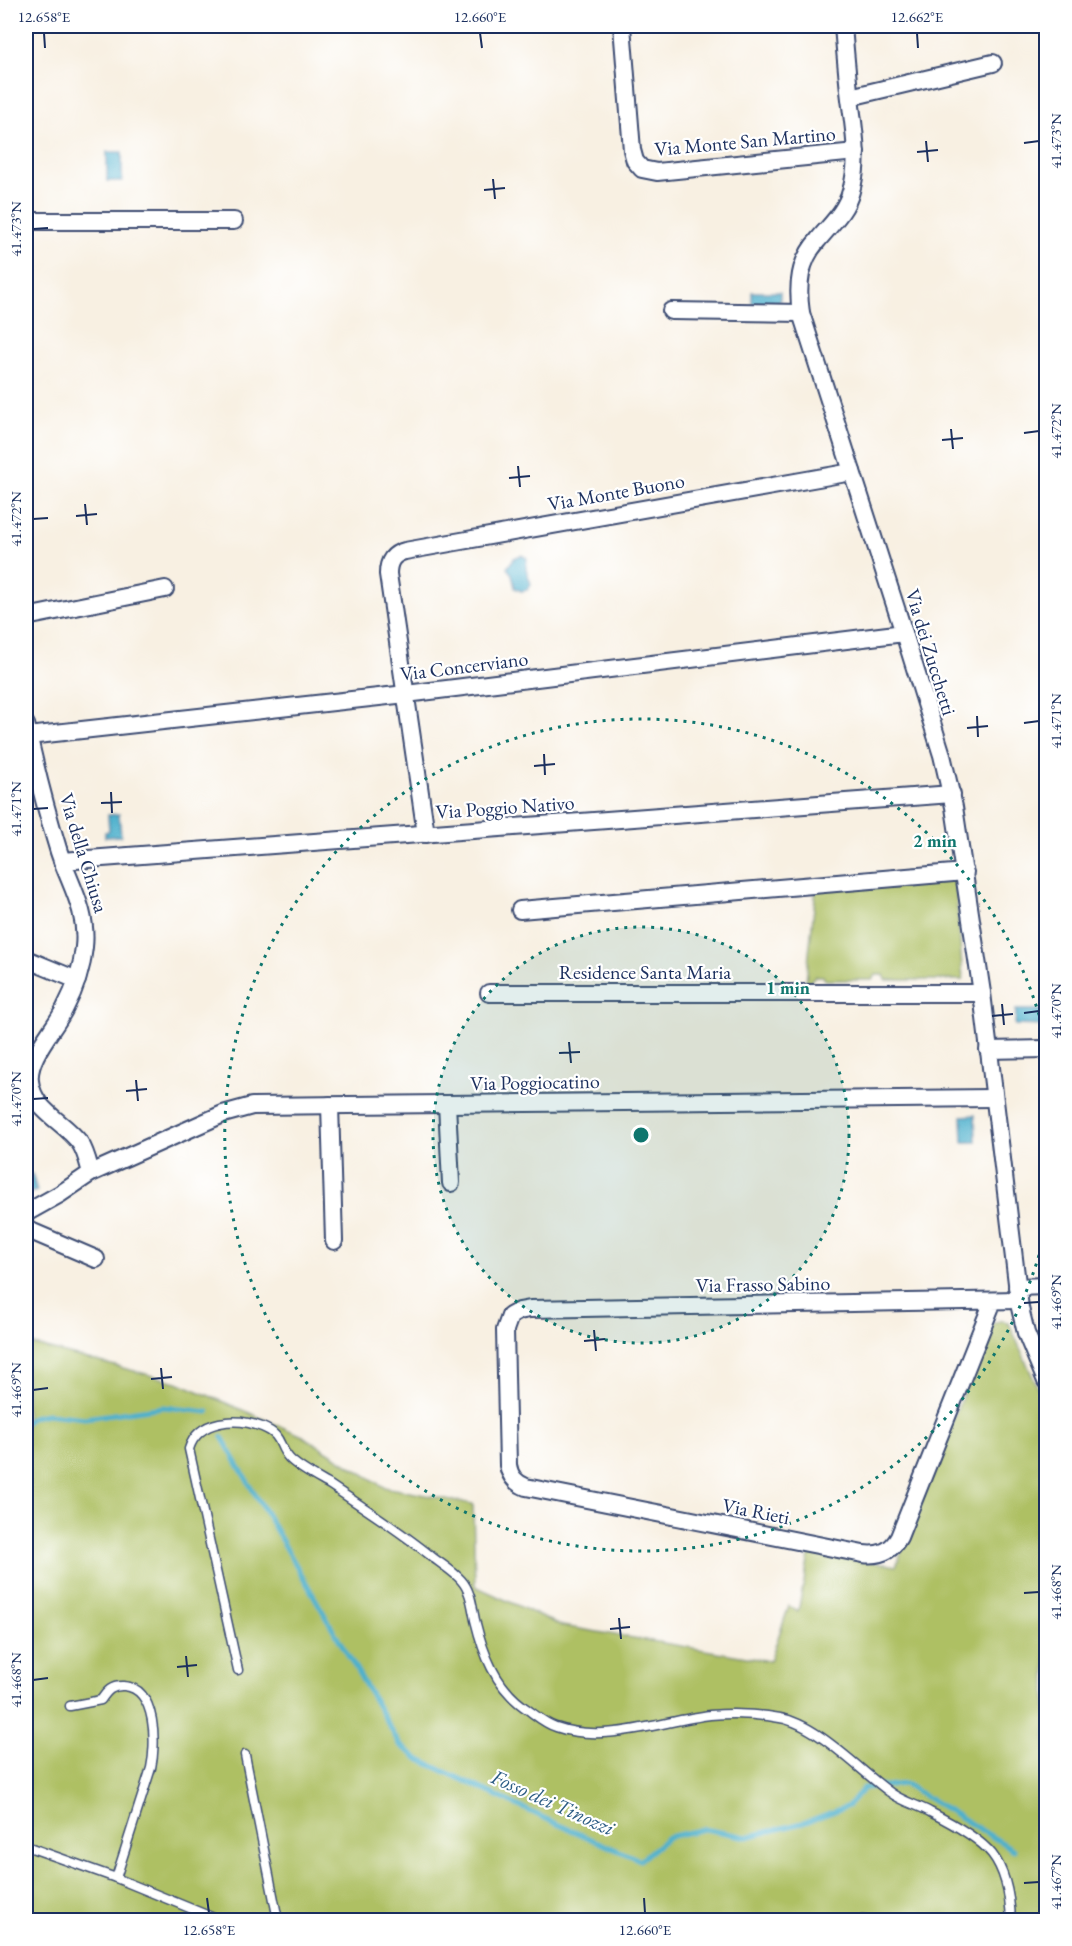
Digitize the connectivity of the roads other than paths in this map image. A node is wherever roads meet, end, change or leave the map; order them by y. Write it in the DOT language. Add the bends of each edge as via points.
graph roads {
  1 [pos="622,26"];
  2 [pos="843,26"];
  3 [pos="993,63"];
  4 [pos="850,97"];
  5 [pos="856,153"];
  6 [pos="26,221"];
  7 [pos="234,221"];
  8 [pos="671,311"];
  9 [pos="801,313"];
  10 [pos="852,472"];
  11 [pos="165,589"];
  12 [pos="26,616"];
  13 [pos="904,633"];
  14 [pos="406,694"];
  15 [pos="27,730"];
  16 [pos="951,794"];
  17 [pos="426,834"];
  18 [pos="62,861"];
  19 [pos="965,872"];
  20 [pos="520,910"];
  21 [pos="26,959"];
  22 [pos="77,981"];
  23 [pos="489,993"];
  24 [pos="982,993"];
  25 [pos="1047,1049"];
  26 [pos="33,1050"];
  27 [pos="988,1050"];
  28 [pos="993,1098"];
  29 [pos="447,1104"];
  30 [pos="330,1106"];
  31 [pos="91,1173"];
  32 [pos="451,1183"];
  33 [pos="26,1213"];
  34 [pos="26,1229"];
  35 [pos="334,1240"];
  36 [pos="96,1259"];
  37 [pos="1047,1286"];
  38 [pos="1018,1294"];
  39 [pos="993,1301"];
  40 [pos="510,1316"];
  41 [pos="1047,1381"];
  42 [pos="238,1670"];
  43 [pos="70,1706"];
  44 [pos="245,1755"];
  45 [pos="26,1846"];
  46 [pos="116,1878"];
  47 [pos="862,1919"];
  48 [pos="219,1920"];
  49 [pos="278,1920"];
  50 [pos="873,1920"];
  51 [pos="1011,1920"];
  1 -- 5 [label="street, Via Monte San Martino" via="632,150 642,170 657,172"];
  2 -- 4 [label="street, Via dei Zucchetti"];
  3 -- 4 [label="street"];
  4 -- 5 [label="street, Via dei Zucchetti"];
  5 -- 9 [label="street, Via dei Zucchetti" via="846,204 802,266"];
  6 -- 7 [label="street"];
  8 -- 9 [label="street"];
  9 -- 10 [label="street, Via dei Zucchetti"];
  10 -- 13 [label="street, Via dei Zucchetti"];
  10 -- 14 [label="street, Via Monte Buono" via="397,554 390,560 388,574"];
  11 -- 12 [label="street"];
  13 -- 14 [label="street, Via Concerviano"];
  13 -- 16 [label="street, Via dei Zucchetti"];
  14 -- 15 [label="street, Via Concerviano"];
  14 -- 17 [label="street"];
  15 -- 18 [label="street, Via della Chiusa"];
  16 -- 17 [label="street, Via Poggio Nativo"];
  16 -- 19 [label="street, Via dei Zucchetti"];
  17 -- 18 [label="street, Via Poggio Nativo"];
  18 -- 22 [label="street, Via della Chiusa" via="84,920 84,950"];
  19 -- 20 [label="street"];
  19 -- 24 [label="street, Via dei Zucchetti"];
  21 -- 22 [label="street"];
  22 -- 26 [label="street, Via della Chiusa" via="65,1008"];
  23 -- 24 [label="street, Residence Santa Maria"];
  24 -- 27 [label="street, Via dei Zucchetti"];
  25 -- 27 [label="street"];
  26 -- 31 [label="street, Via della Chiusa" via="33,1093 48,1114 79,1142"];
  27 -- 28 [label="street, Via dei Zucchetti"];
  28 -- 29 [label="street, Via Poggiocatino"];
  28 -- 38 [label="street, Via dei Zucchetti"];
  29 -- 30 [label="street, Via Poggiocatino"];
  29 -- 32 [label="street"];
  30 -- 31 [label="street, Via Poggiocatino" via="243,1108"];
  30 -- 35 [label="street"];
  31 -- 33 [label="street"];
  34 -- 36 [label="street"];
  37 -- 38 [label="street, Via Frasso Sabino"];
  38 -- 39 [label="street, Via Frasso Sabino"];
  38 -- 41 [label="street, Via dei Zucchetti" via="1026,1333"];
  39 -- 40 [label="street, Via Frasso Sabino" via="530,1309"];
  39 -- 40 [label="street, Via Rieti" via="899,1537 889,1550 874,1555 518,1483 508,1465 505,1330"];
  42 -- 51 [label="lane" via="189,1449 204,1429 233,1421 262,1427 279,1436 289,1458 406,1536 462,1581 471,1598 486,1659 501,1686 555,1727 588,1732 633,1730 709,1716 784,1718 813,1732 892,1795 931,1812 990,1852 1000,1867"];
  43 -- 46 [label="lane" via="101,1700 115,1686 126,1686 144,1699 153,1725 154,1755"];
  44 -- 49 [label="lane"];
  45 -- 46 [label="lane"];
  46 -- 48 [label="lane"];
  47 -- 50 [label="lane"];
}
